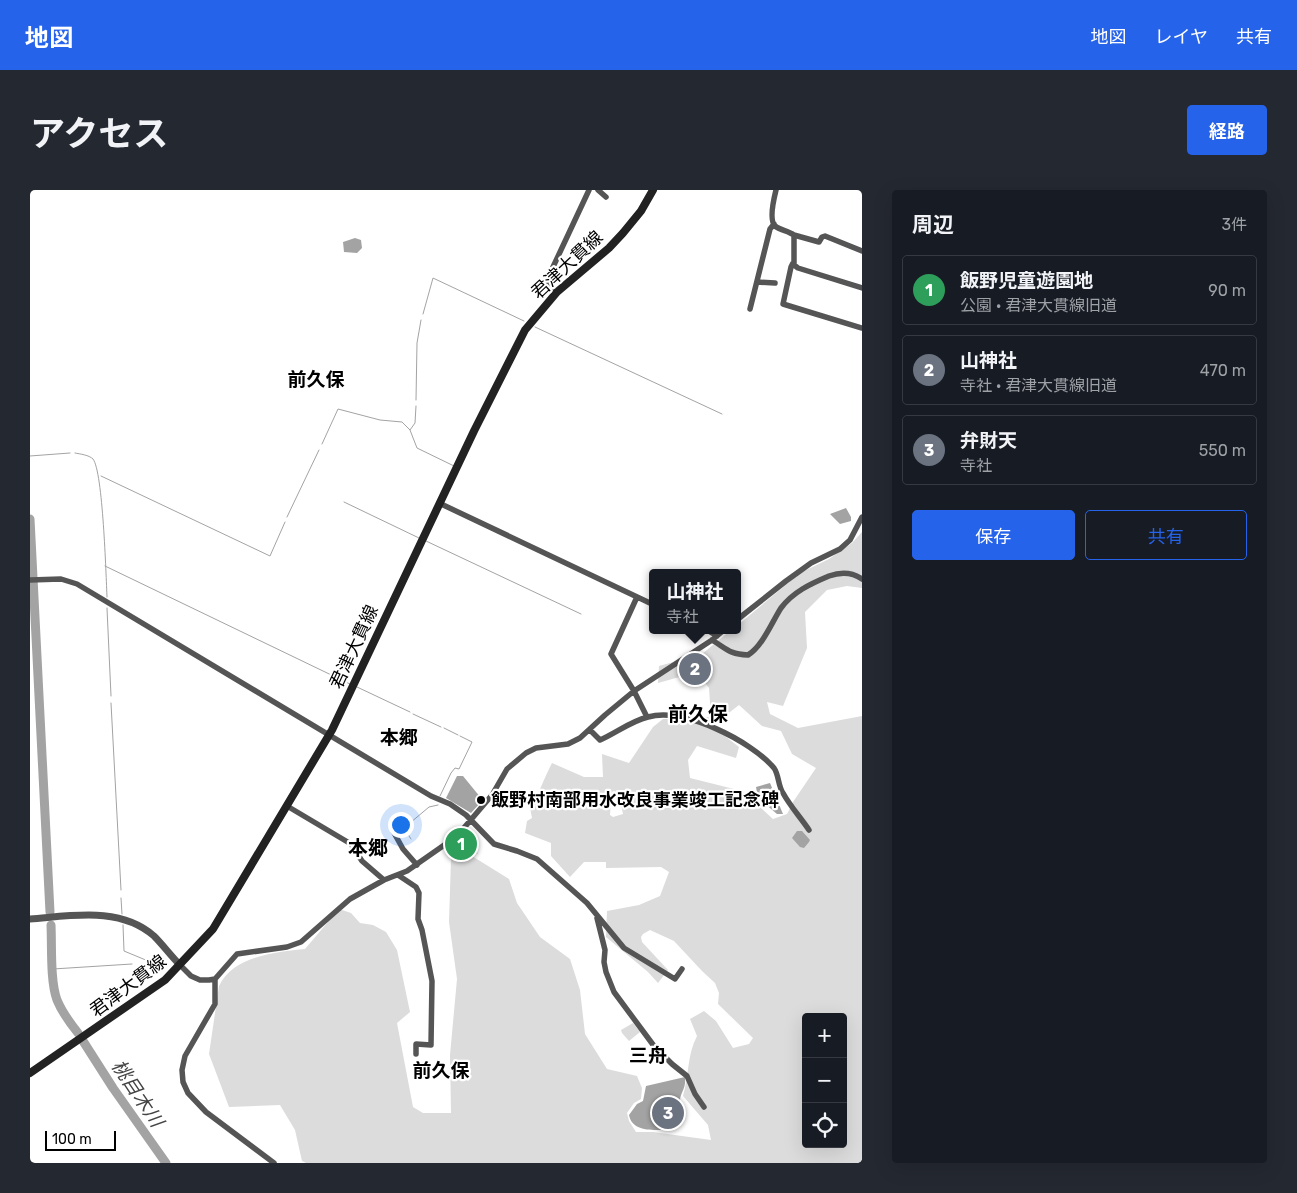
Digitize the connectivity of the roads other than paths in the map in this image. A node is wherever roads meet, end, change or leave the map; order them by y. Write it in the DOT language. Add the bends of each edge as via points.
graph roads {
  1 [pos="589,190"];
  2 [pos="598,190"];
  3 [pos="653,190"];
  4 [pos="776,190"];
  5 [pos="606,197"];
  6 [pos="774,224"];
  7 [pos="794,235"];
  8 [pos="862,249"];
  9 [pos="793,263"];
  10 [pos="757,282"];
  11 [pos="775,284"];
  12 [pos="862,288"];
  13 [pos="557,292"];
  14 [pos="750,309"];
  15 [pos="862,328"];
  16 [pos="439,504"];
  17 [pos="862,517"];
  18 [pos="862,579"];
  19 [pos="33,580"];
  20 [pos="637,597"];
  21 [pos="649,603"];
  22 [pos="741,618"];
  23 [pos="714,634"];
  24 [pos="718,636"];
  25 [pos="712,640"];
  26 [pos="634,691"];
  27 [pos="647,717"];
  28 [pos="590,730"];
  29 [pos="329,735"];
  30 [pos="287,806"];
  31 [pos="471,820"];
  32 [pos="810,830"];
  33 [pos="393,831"];
  34 [pos="417,865"];
  35 [pos="398,875"];
  36 [pos="384,880"];
  37 [pos="596,916"];
  38 [pos="30,919"];
  39 [pos="180,965"];
  40 [pos="682,969"];
  41 [pos="215,979"];
  42 [pos="416,1054"];
  43 [pos="30,1073"];
  44 [pos="704,1107"];
  45 [pos="274,1163"];
  1 -- 13 [label="street" via="546,282"];
  2 -- 5 [label="street"];
  3 -- 13 [label="main road, 君津大貫線" via="641,211 609,248"];
  4 -- 6 [label="street"];
  6 -- 7 [label="street"];
  6 -- 10 [label="street" via="770,228"];
  7 -- 8 [label="street" via="818,242 825,236"];
  7 -- 9 [label="street"];
  9 -- 12 [label="street" via="798,268"];
  9 -- 15 [label="street" via="783,304"];
  10 -- 11 [label="street"];
  10 -- 14 [label="street"];
  13 -- 16 [label="main road, 君津大貫線" via="525,330 509,358"];
  16 -- 20 [label="street"];
  16 -- 29 [label="main road, 君津大貫線"];
  17 -- 22 [label="street" via="850,540 840,549 786,581"];
  18 -- 25 [label="street" via="852,574 837,573 807,586 786,603 757,648 748,655 729,652"];
  19 -- 29 [label="street" via="61,579 77,584"];
  20 -- 21 [label="street"];
  20 -- 26 [label="street" via="610,654"];
  23 -- 24 [label="street"];
  24 -- 25 [label="street"];
  25 -- 26 [label="street"];
  26 -- 27 [label="street"];
  26 -- 28 [label="street"];
  27 -- 28 [label="street" via="600,740"];
  27 -- 32 [label="street" via="658,715 693,720 744,742 774,769 782,793"];
  28 -- 31 [label="street" via="568,744 536,748 526,753 507,770"];
  29 -- 30 [label="main road, 君津大貫線"];
  29 -- 31 [label="street" via="450,804"];
  30 -- 36 [label="street" via="351,844 362,861"];
  30 -- 39 [label="main road, 君津大貫線" via="220,917"];
  31 -- 34 [label="street" via="450,841"];
  31 -- 37 [label="street" via="494,844 529,855 545,866 587,903"];
  33 -- 34 [label="street"];
  34 -- 35 [label="street"];
  35 -- 36 [label="street"];
  35 -- 42 [label="street" via="416,887 419,893 418,919 432,981 431,1045 416,1044"];
  36 -- 41 [label="street" via="350,899 301,942 237,954"];
  37 -- 40 [label="street" via="624,948 637,957 675,979"];
  37 -- 44 [label="street" via="605,950 606,972 614,992 654,1046 691,1081"];
  38 -- 39 [label="street" via="106,916 125,920 154,936"];
  39 -- 41 [label="street" via="200,980"];
  39 -- 43 [label="main road, 君津大貫線" via="165,980"];
  41 -- 45 [label="street" via="215,1004 185,1056 183,1082 188,1093 206,1112"];
}
